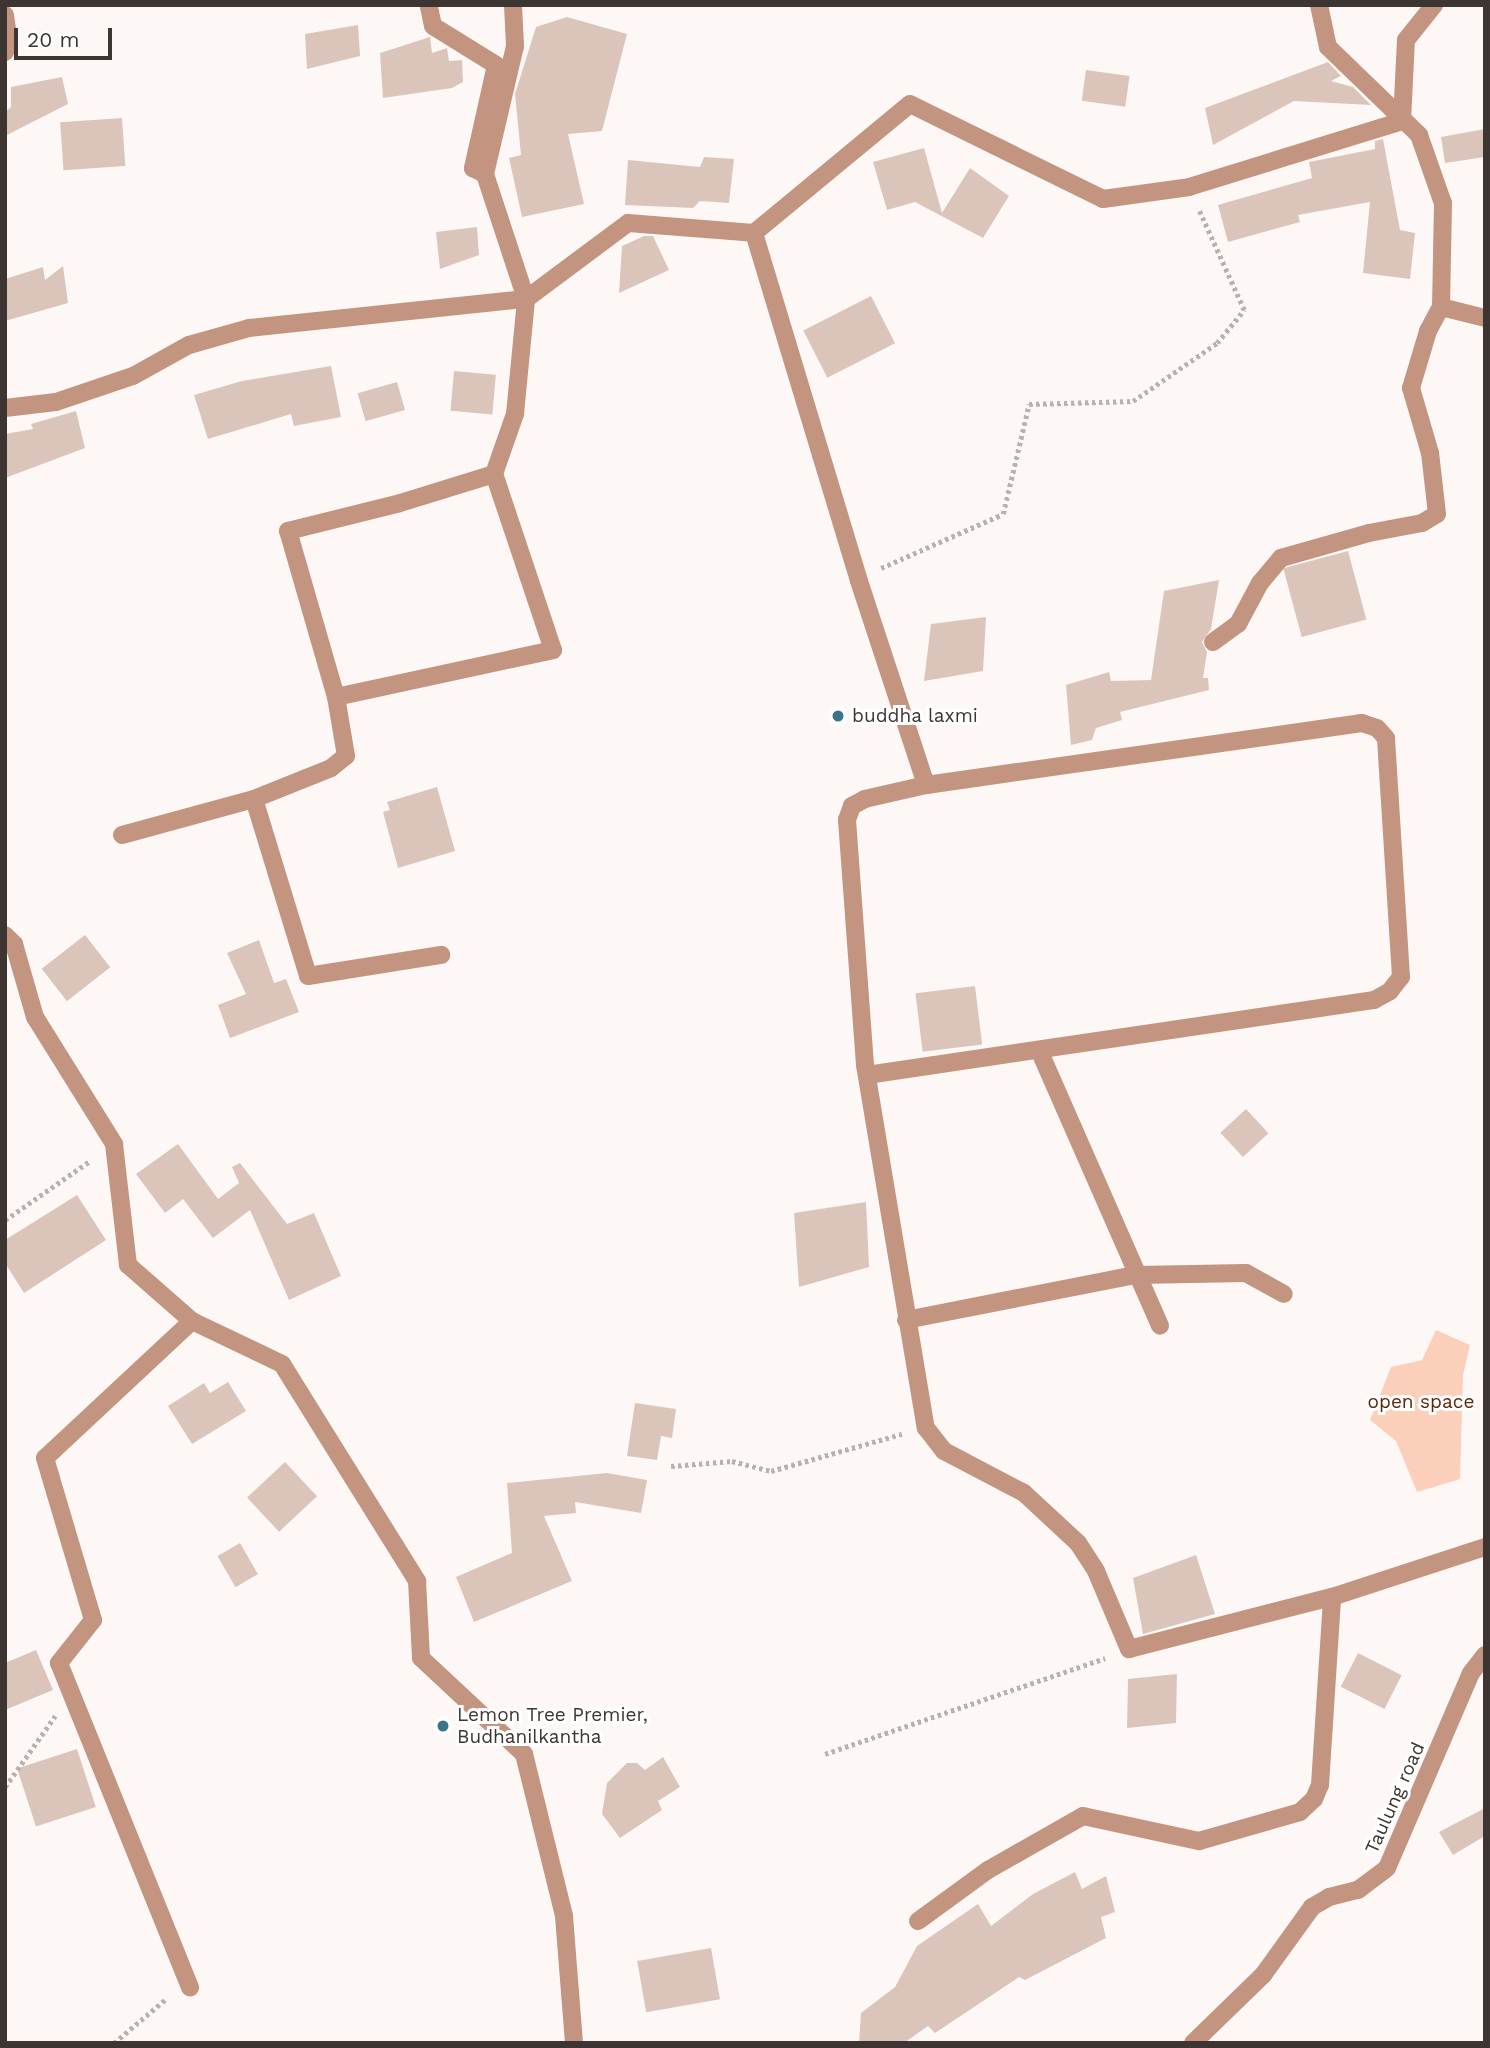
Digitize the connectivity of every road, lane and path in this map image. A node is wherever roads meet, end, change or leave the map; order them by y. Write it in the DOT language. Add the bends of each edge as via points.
graph roads {
  1 [pos="513,5"];
  2 [pos="1319,5"];
  3 [pos="1434,5"];
  4 [pos="429,6"];
  5 [pos="5,15"];
  6 [pos="5,52"];
  7 [pos="1402,121"];
  8 [pos="485,174"];
  9 [pos="1189,187"];
  10 [pos="754,233"];
  11 [pos="526,299"];
  12 [pos="1441,307"];
  13 [pos="1485,318"];
  14 [pos="5,408"];
  15 [pos="494,474"];
  16 [pos="859,581"];
  17 [pos="1213,642"];
  18 [pos="336,697"];
  19 [pos="926,785"];
  20 [pos="254,799"];
  21 [pos="122,835"];
  22 [pos="5,935"];
  23 [pos="441,955"];
  24 [pos="1039,1050"];
  25 [pos="867,1075"];
  26 [pos="114,1144"];
  27 [pos="5,1220"];
  28 [pos="1136,1275"];
  29 [pos="1284,1294"];
  30 [pos="906,1320"];
  31 [pos="192,1321"];
  32 [pos="1160,1325"];
  33 [pos="926,1428"];
  34 [pos="671,1466"];
  35 [pos="1485,1547"];
  36 [pos="1332,1597"];
  37 [pos="1129,1649"];
  38 [pos="1485,1656"];
  39 [pos="71,1694"];
  40 [pos="825,1754"];
  41 [pos="5,1787"];
  42 [pos="918,1921"];
  43 [pos="190,1988"];
  44 [pos="114,2043"];
  45 [pos="574,2043"];
  46 [pos="1192,2043"];
  1 -- 8 [label="street" via="515,46"];
  2 -- 7 [label="street" via="1328,47"];
  3 -- 7 [label="street" via="1406,40"];
  4 -- 8 [label="street" via="433,26 496,65 472,168"];
  5 -- 6 [label="street" via="9,42"];
  7 -- 9 [label="street"];
  7 -- 12 [label="street" via="1419,135 1443,204"];
  8 -- 11 [label="street"];
  9 -- 10 [label="street" via="1103,199 910,104"];
  9 -- 16 [label="path" via="1244,310 1217,343 1133,401 1029,404 1003,514 892,561"];
  10 -- 11 [label="street" via="628,223"];
  10 -- 16 [label="street"];
  11 -- 14 [label="street" via="249,328 189,345 132,376 56,402"];
  11 -- 15 [label="street" via="515,414"];
  12 -- 13 [label="street"];
  12 -- 17 [label="street" via="1428,331 1411,388 1430,453 1437,514 1422,523 1282,558 1260,583 1238,624"];
  15 -- 18 [label="street" via="288,531"];
  15 -- 18 [label="street" via="553,650"];
  16 -- 19 [label="street"];
  18 -- 20 [label="street" via="345,756 331,768"];
  19 -- 24 [label="street" via="1362,723 1377,728 1386,738 1401,977 1390,990 1374,1000"];
  19 -- 25 [label="street" via="865,799 852,806 846,821"];
  20 -- 21 [label="street"];
  20 -- 23 [label="street" via="308,976"];
  22 -- 26 [label="street" via="14,944 35,1017"];
  24 -- 25 [label="street"];
  24 -- 28 [label="street"];
  25 -- 30 [label="street"];
  26 -- 27 [label="path"];
  26 -- 31 [label="street" via="128,1265"];
  28 -- 29 [label="street" via="1246,1273"];
  28 -- 30 [label="street"];
  28 -- 32 [label="street"];
  30 -- 33 [label="street"];
  31 -- 39 [label="street" via="45,1458 93,1620 59,1663"];
  31 -- 45 [label="street" via="282,1364 417,1581 421,1658 524,1754 564,1916"];
  33 -- 34 [label="path" via="771,1471 732,1461"];
  33 -- 37 [label="street" via="944,1451 1024,1493 1077,1543 1097,1571"];
  35 -- 36 [label="street"];
  36 -- 37 [label="street"];
  36 -- 42 [label="street" via="1320,1786 1300,1812 1199,1841 1083,1816 988,1870"];
  37 -- 40 [label="path"];
  38 -- 46 [label="street, Taulung road" via="1471,1673 1387,1868 1358,1890 1312,1907 1263,1975"];
  39 -- 41 [label="path"];
  39 -- 43 [label="street"];
  43 -- 44 [label="path" via="159,2002"];
}
